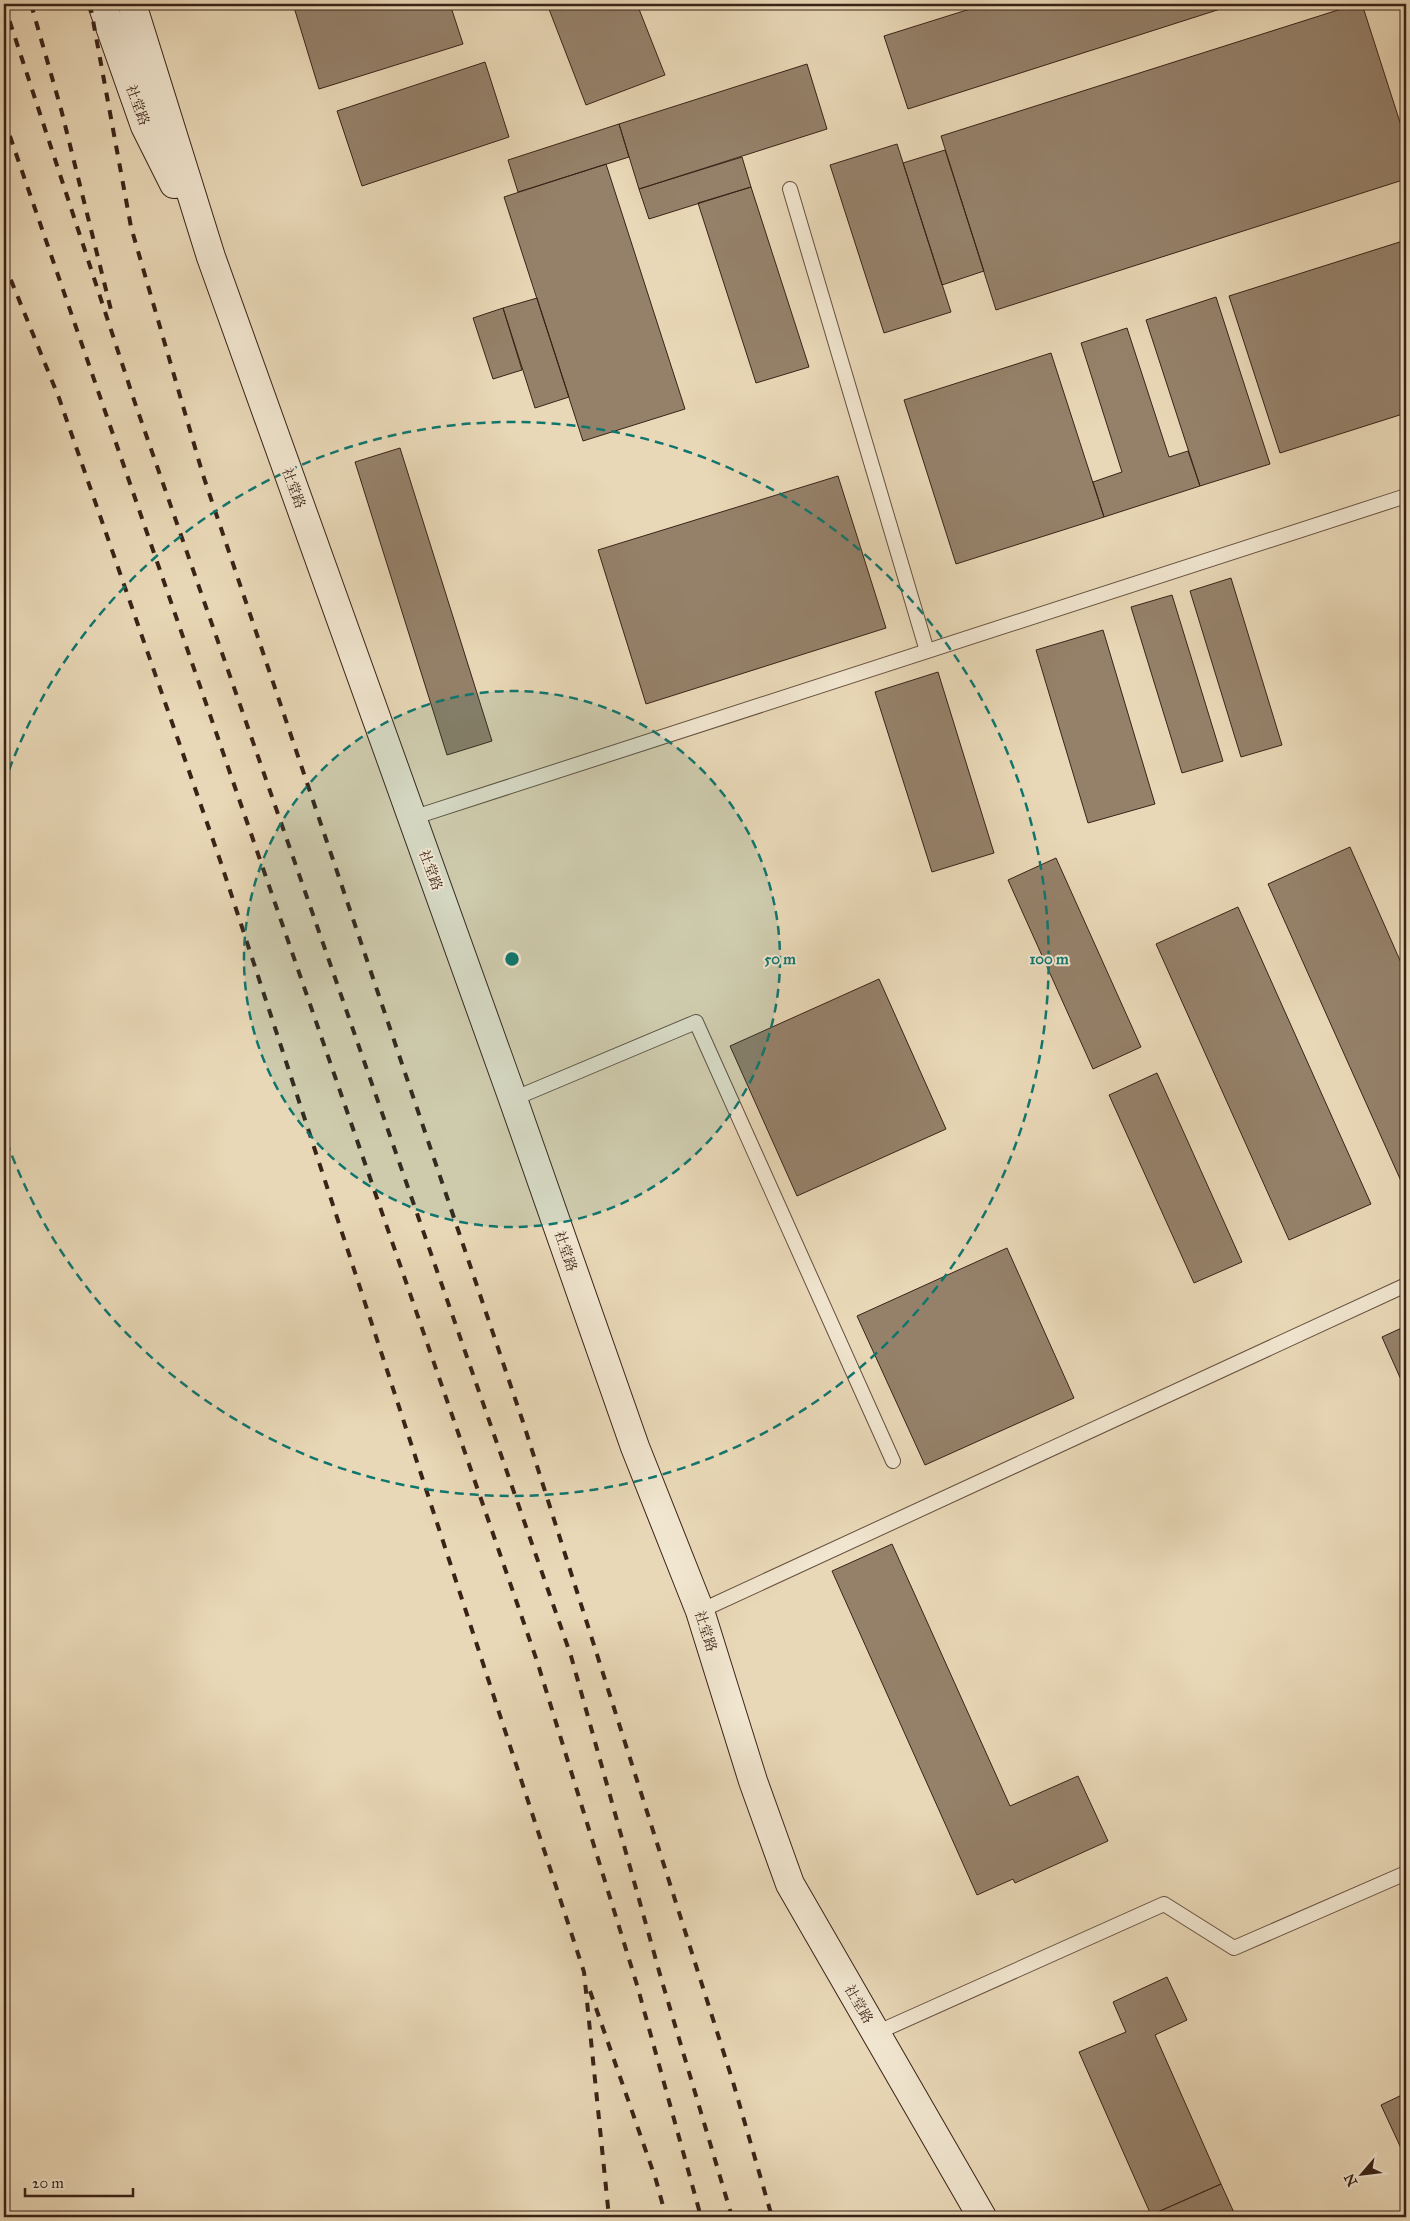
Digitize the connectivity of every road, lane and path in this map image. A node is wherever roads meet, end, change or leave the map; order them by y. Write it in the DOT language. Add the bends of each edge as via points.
graph roads {
  1 [pos="102,4"];
  2 [pos="132,4"];
  3 [pos="790,189"];
  4 [pos="211,257"];
  5 [pos="1406,496"];
  6 [pos="927,651"];
  7 [pos="412,818"];
  8 [pos="513,1099"];
  9 [pos="1406,1285"];
  10 [pos="893,1461"];
  11 [pos="700,1612"];
  12 [pos="1406,1873"];
  13 [pos="876,2033"];
  14 [pos="982,2217"];
  1 -- 4 [label="main road, 社堂路" via="145,126"];
  2 -- 4 [label="main road, 社堂路"];
  3 -- 6 [label="lane"];
  4 -- 7 [label="main road, 社堂路"];
  5 -- 6 [label="lane"];
  6 -- 7 [label="lane"];
  7 -- 8 [label="main road, 社堂路"];
  8 -- 10 [label="lane" via="696,1022"];
  8 -- 11 [label="main road, 社堂路" via="635,1447"];
  9 -- 11 [label="lane"];
  11 -- 13 [label="main road, 社堂路" via="753,1781 790,1884"];
  12 -- 13 [label="lane" via="1234,1948 1164,1904"];
  13 -- 14 [label="main road, 社堂路"];
}
